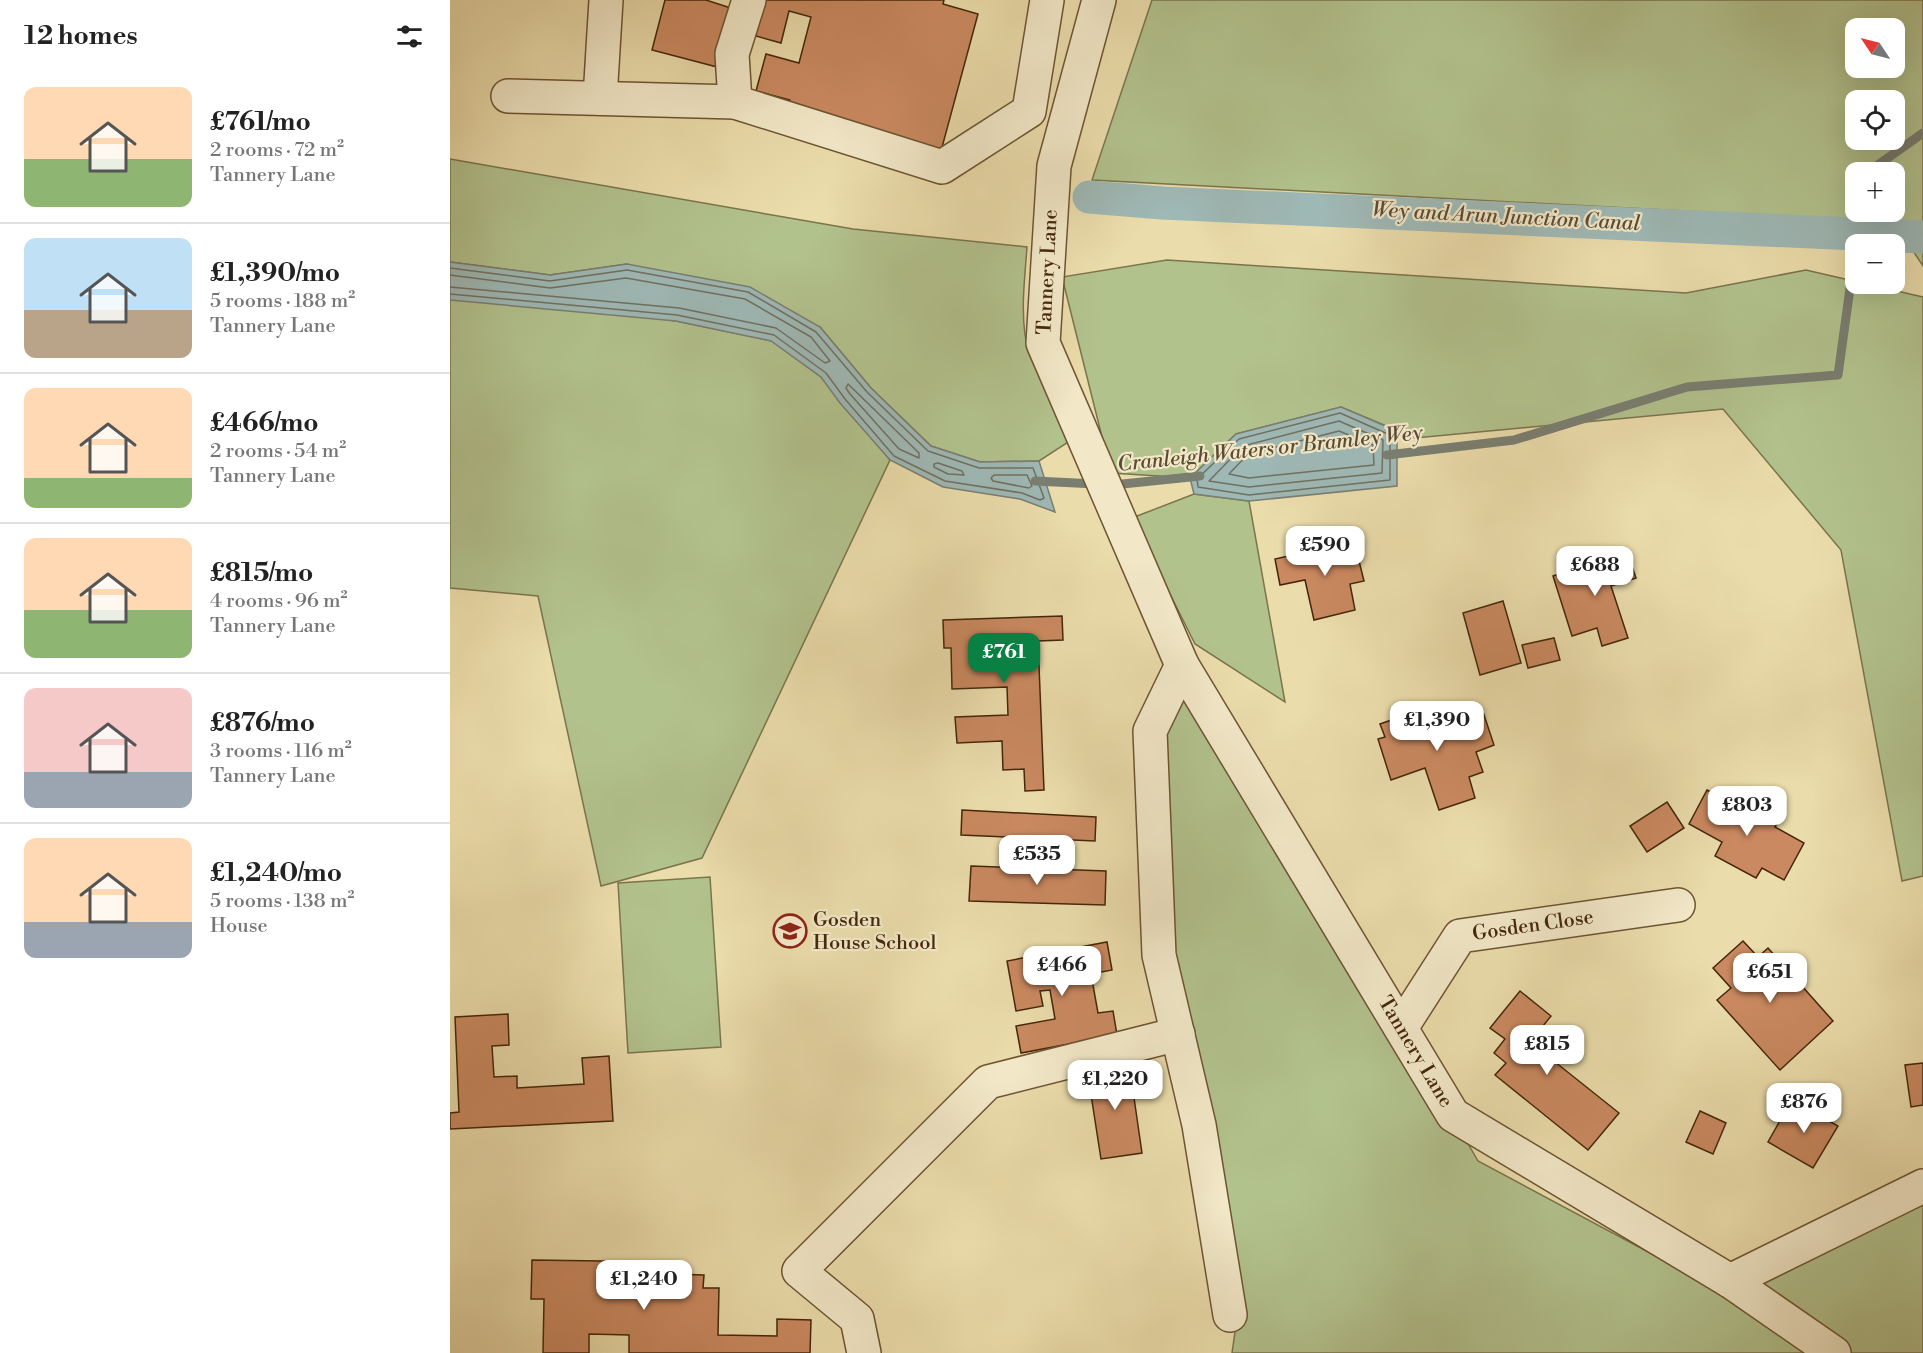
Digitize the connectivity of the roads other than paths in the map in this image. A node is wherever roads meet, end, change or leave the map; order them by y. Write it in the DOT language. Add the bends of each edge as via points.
graph roads {
  1 [pos="606,0"];
  2 [pos="748,0"];
  3 [pos="1047,0"];
  4 [pos="1096,0"];
  5 [pos="508,96"];
  6 [pos="600,98"];
  7 [pos="735,102"];
  8 [pos="1182,665"];
  9 [pos="1678,905"];
  10 [pos="1401,1028"];
  11 [pos="1178,1034"];
  12 [pos="1923,1186"];
  13 [pos="1730,1281"];
  14 [pos="1230,1315"];
  15 [pos="864,1353"];
  16 [pos="1834,1353"];
  1 -- 6 [label="street"];
  2 -- 7 [label="street" via="732,54"];
  3 -- 7 [label="street" via="1029,111 942,167"];
  4 -- 8 [label="street, Tannery Lane" via="1054,166 1043,343"];
  5 -- 6 [label="street"];
  6 -- 7 [label="street"];
  8 -- 10 [label="street, Tannery Lane"];
  8 -- 11 [label="street" via="1150,731 1159,955"];
  9 -- 10 [label="street, Gosden Close" via="1460,936"];
  10 -- 13 [label="street, Tannery Lane" via="1453,1115"];
  11 -- 14 [label="street" via="1199,1125"];
  11 -- 15 [label="street" via="988,1082 799,1271 857,1319"];
  12 -- 13 [label="street"];
  13 -- 16 [label="street, Tannery Lane"];
}
